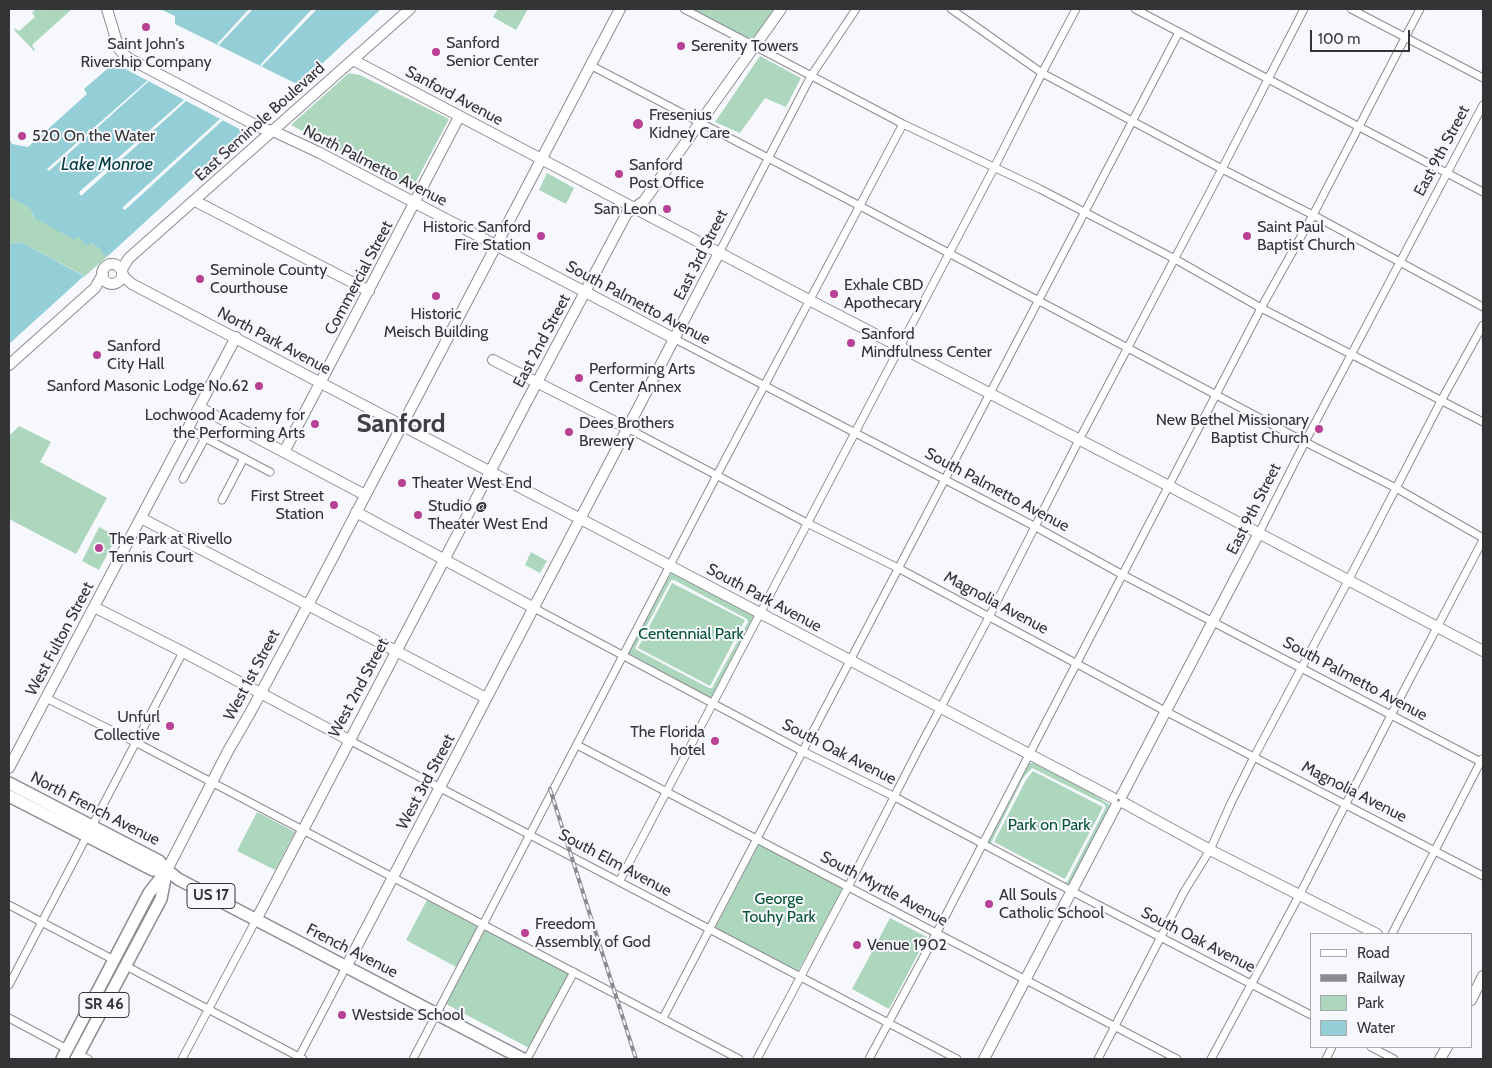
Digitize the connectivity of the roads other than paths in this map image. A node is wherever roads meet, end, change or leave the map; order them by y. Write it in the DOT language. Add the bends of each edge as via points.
graph roads {
  1 [pos="107,9"];
  2 [pos="410,9"];
  3 [pos="620,9"];
  4 [pos="684,9"];
  5 [pos="781,9"];
  6 [pos="856,9"];
  7 [pos="951,9"];
  8 [pos="1076,9"];
  9 [pos="1135,9"];
  10 [pos="1304,9"];
  11 [pos="1351,9"];
  12 [pos="1420,9"];
  13 [pos="1179,32"];
  14 [pos="1405,36"];
  15 [pos="755,47"];
  16 [pos="353,60"];
  17 [pos="590,65"];
  18 [pos="1042,73"];
  19 [pos="812,76"];
  20 [pos="1483,78"];
  21 [pos="1268,80"];
  22 [pos="1483,105"];
  23 [pos="460,117"];
  24 [pos="1132,120"];
  25 [pos="700,122"];
  26 [pos="903,124"];
  27 [pos="1358,127"];
  28 [pos="273,131"];
  29 [pos="768,158"];
  30 [pos="540,159"];
  31 [pos="994,168"];
  32 [pos="1222,169"];
  33 [pos="1448,173"];
  34 [pos="1483,192"];
  35 [pos="195,201"];
  36 [pos="415,203"];
  37 [pos="860,206"];
  38 [pos="634,208"];
  39 [pos="1085,212"];
  40 [pos="1313,215"];
  41 [pos="495,245"];
  42 [pos="719,253"];
  43 [pos="948,253"];
  44 [pos="129,258"];
  45 [pos="1174,260"];
  46 [pos="1400,262"];
  47 [pos="113,264"];
  48 [pos="122,272"];
  49 [pos="103,274"];
  50 [pos="113,283"];
  51 [pos="132,284"];
  52 [pos="96,288"];
  53 [pos="368,291"];
  54 [pos="586,292"];
  55 [pos="809,300"];
  56 [pos="1039,302"];
  57 [pos="1483,307"];
  58 [pos="1261,308"];
  59 [pos="1483,325"];
  60 [pos="236,338"];
  61 [pos="674,339"];
  62 [pos="900,346"];
  63 [pos="1127,348"];
  64 [pos="1351,354"];
  65 [pos="493,360"];
  66 [pos="9,365"];
  67 [pos="537,382"];
  68 [pos="321,383"];
  69 [pos="764,386"];
  70 [pos="990,393"];
  71 [pos="1217,395"];
  72 [pos="1441,401"];
  73 [pos="199,407"];
  74 [pos="1483,422"];
  75 [pos="401,425"];
  76 [pos="627,428"];
  77 [pos="188,429"];
  78 [pos="854,433"];
  79 [pos="205,438"];
  80 [pos="1079,440"];
  81 [pos="1305,442"];
  82 [pos="284,452"];
  83 [pos="244,458"];
  84 [pos="270,472"];
  85 [pos="491,472"];
  86 [pos="717,475"];
  87 [pos="183,479"];
  88 [pos="944,480"];
  89 [pos="1169,486"];
  90 [pos="1396,488"];
  91 [pos="365,494"];
  92 [pos="222,500"];
  93 [pos="356,512"];
  94 [pos="141,518"];
  95 [pos="581,519"];
  96 [pos="807,523"];
  97 [pos="1034,526"];
  98 [pos="1259,534"];
  99 [pos="1483,539"];
  100 [pos="444,561"];
  101 [pos="671,566"];
  102 [pos="898,568"];
  103 [pos="1123,574"];
  104 [pos="1348,581"];
  105 [pos="308,605"];
  106 [pos="94,607"];
  107 [pos="534,608"];
  108 [pos="760,613"];
  109 [pos="989,617"];
  110 [pos="1213,621"];
  111 [pos="1438,627"];
  112 [pos="396,651"];
  113 [pos="1483,651"];
  114 [pos="183,652"];
  115 [pos="623,655"];
  116 [pos="850,660"];
  117 [pos="1077,663"];
  118 [pos="1302,669"];
  119 [pos="260,694"];
  120 [pos="46,698"];
  121 [pos="486,698"];
  122 [pos="713,703"];
  123 [pos="940,708"];
  124 [pos="1166,711"];
  125 [pos="1391,714"];
  126 [pos="349,740"];
  127 [pos="136,742"];
  128 [pos="577,745"];
  129 [pos="802,751"];
  130 [pos="1030,754"];
  131 [pos="1254,757"];
  132 [pos="1482,761"];
  133 [pos="9,768"];
  134 [pos="9,783"];
  135 [pos="212,783"];
  136 [pos="440,788"];
  137 [pos="667,792"];
  138 [pos="9,796"];
  139 [pos="893,796"];
  140 [pos="1119,801"];
  141 [pos="1345,804"];
  142 [pos="92,826"];
  143 [pos="303,830"];
  144 [pos="530,835"];
  145 [pos="87,837"];
  146 [pos="757,840"];
  147 [pos="982,844"];
  148 [pos="1210,850"];
  149 [pos="1434,851"];
  150 [pos="167,870"];
  151 [pos="1483,876"];
  152 [pos="392,878"];
  153 [pos="619,882"];
  154 [pos="848,887"];
  155 [pos="1072,892"];
  156 [pos="1300,894"];
  157 [pos="9,905"];
  158 [pos="256,920"];
  159 [pos="42,922"];
  160 [pos="483,925"];
  161 [pos="710,929"];
  162 [pos="1376,933"];
  163 [pos="1393,933"];
  164 [pos="936,934"];
  165 [pos="1160,937"];
  166 [pos="114,960"];
  167 [pos="126,966"];
  168 [pos="346,967"];
  169 [pos="574,972"];
  170 [pos="1483,976"];
  171 [pos="800,977"];
  172 [pos="1026,981"];
  173 [pos="1251,984"];
  174 [pos="9,985"];
  175 [pos="1477,986"];
  176 [pos="1472,998"];
  177 [pos="208,1009"];
  178 [pos="436,1014"];
  179 [pos="1310,1014"];
  180 [pos="9,1018"];
  181 [pos="663,1018"];
  182 [pos="888,1023"];
  183 [pos="1115,1026"];
  184 [pos="1373,1048"];
  185 [pos="1446,1048"];
  186 [pos="73,1057"];
  187 [pos="300,1058"];
  188 [pos="182,1059"];
  189 [pos="413,1059"];
  190 [pos="523,1059"];
  191 [pos="527,1059"];
  192 [pos="739,1059"];
  193 [pos="756,1059"];
  194 [pos="869,1059"];
  195 [pos="956,1059"];
  196 [pos="984,1059"];
  197 [pos="1098,1059"];
  198 [pos="1177,1059"];
  199 [pos="1211,1059"];
  200 [pos="1394,1059"];
  201 [pos="1440,1059"];
  1 -- 28 [label="street, North Palmetto Avenue" via="119,49 124,55 260,128"];
  2 -- 16 [label="street, East Seminole Boulevard"];
  3 -- 17 [label="street, West 1st Street"];
  4 -- 15 [label="street"];
  5 -- 15 [label="street, East 2nd Street"];
  6 -- 19 [label="street, East 3rd Street"];
  7 -- 18 [label="street"];
  8 -- 18 [label="street"];
  9 -- 13 [label="street"];
  10 -- 21 [label="street"];
  11 -- 14 [label="street"];
  12 -- 14 [label="street"];
  13 -- 21 [label="street"];
  13 -- 24 [label="street"];
  14 -- 20 [label="street"];
  14 -- 27 [label="street"];
  15 -- 19 [label="street"];
  15 -- 25 [label="street, East 2nd Street"];
  16 -- 23 [label="street, Sanford Avenue"];
  16 -- 28 [label="street, East Seminole Boulevard"];
  17 -- 25 [label="street"];
  17 -- 30 [label="street, West 1st Street"];
  18 -- 24 [label="street"];
  18 -- 31 [label="street"];
  19 -- 26 [label="street"];
  19 -- 29 [label="street, East 3rd Street"];
  21 -- 27 [label="street"];
  21 -- 32 [label="street"];
  22 -- 33 [label="street, East 9th Street"];
  23 -- 30 [label="street, Sanford Avenue"];
  23 -- 36 [label="street, Commercial Street"];
  24 -- 32 [label="street"];
  24 -- 39 [label="street"];
  25 -- 29 [label="street"];
  25 -- 38 [label="street, East 2nd Street" via="644,201"];
  26 -- 31 [label="street"];
  26 -- 37 [label="street"];
  27 -- 33 [label="street"];
  27 -- 40 [label="street"];
  28 -- 35 [label="street, East Seminole Boulevard"];
  28 -- 36 [label="street, North Palmetto Avenue"];
  29 -- 37 [label="street"];
  29 -- 42 [label="street, East 3rd Street"];
  30 -- 38 [label="street, Sanford Avenue"];
  30 -- 41 [label="street, West 1st Street"];
  31 -- 39 [label="street"];
  31 -- 43 [label="street"];
  32 -- 40 [label="street"];
  32 -- 45 [label="street"];
  33 -- 34 [label="street"];
  33 -- 46 [label="street, East 9th Street"];
  35 -- 44 [label="street, East Seminole Boulevard"];
  35 -- 53 [label="street"];
  36 -- 41 [label="street, North Palmetto Avenue"];
  36 -- 53 [label="street, Commercial Street"];
  37 -- 43 [label="street"];
  37 -- 55 [label="street"];
  38 -- 42 [label="street, Sanford Avenue"];
  38 -- 54 [label="street, East 2nd Street" via="627,213"];
  39 -- 45 [label="street"];
  39 -- 56 [label="street"];
  40 -- 46 [label="street"];
  40 -- 58 [label="street"];
  41 -- 54 [label="street, South Palmetto Avenue"];
  41 -- 75 [label="street, West 1st Street"];
  42 -- 55 [label="street, Sanford Avenue"];
  42 -- 61 [label="street, East 3rd Street"];
  43 -- 56 [label="street"];
  43 -- 62 [label="street"];
  44 -- 47 [label="street, East Seminole Boulevard"];
  44 -- 48 [label="street, East Seminole Boulevard"];
  45 -- 58 [label="street"];
  45 -- 63 [label="street"];
  46 -- 57 [label="street"];
  46 -- 64 [label="street, East 9th Street"];
  47 -- 48 [label="street"];
  47 -- 49 [label="street" via="107,266"];
  48 -- 50 [label="street" via="121,279"];
  48 -- 51 [label="street"];
  49 -- 50 [label="street" via="105,280"];
  49 -- 52 [label="street"];
  50 -- 51 [label="street"];
  50 -- 52 [label="street"];
  51 -- 60 [label="street, North Park Avenue"];
  52 -- 66 [label="street"];
  53 -- 68 [label="street, Commercial Street"];
  54 -- 61 [label="street, South Palmetto Avenue"];
  54 -- 67 [label="street, East 2nd Street"];
  55 -- 62 [label="street, Sanford Avenue"];
  55 -- 69 [label="street"];
  56 -- 63 [label="street"];
  56 -- 70 [label="street"];
  58 -- 64 [label="street"];
  58 -- 71 [label="street"];
  59 -- 72 [label="street"];
  60 -- 68 [label="street, North Park Avenue"];
  60 -- 73 [label="street, West Fulton Street"];
  61 -- 69 [label="street, South Palmetto Avenue"];
  61 -- 76 [label="street, East 3rd Street"];
  62 -- 70 [label="street, Sanford Avenue"];
  62 -- 78 [label="street"];
  63 -- 71 [label="street"];
  63 -- 80 [label="street"];
  64 -- 72 [label="street"];
  64 -- 81 [label="street, East 9th Street"];
  65 -- 67 [label="street, Magnolia Avenue"];
  67 -- 76 [label="street, Magnolia Avenue"];
  67 -- 85 [label="street, East 2nd Street"];
  68 -- 75 [label="street, North Park Avenue"];
  68 -- 82 [label="street, Commercial Street"];
  69 -- 78 [label="street, South Palmetto Avenue"];
  69 -- 86 [label="street"];
  70 -- 80 [label="street, Sanford Avenue"];
  70 -- 88 [label="street"];
  71 -- 81 [label="street"];
  71 -- 89 [label="street"];
  72 -- 74 [label="street"];
  72 -- 90 [label="street"];
  73 -- 77 [label="street, West Fulton Street"];
  73 -- 82 [label="street"];
  75 -- 85 [label="street, South Park Avenue"];
  75 -- 91 [label="street, West 1st Street"];
  76 -- 86 [label="street, Magnolia Avenue"];
  76 -- 95 [label="street, East 3rd Street"];
  77 -- 79 [label="street"];
  77 -- 94 [label="street, West Fulton Street"];
  78 -- 88 [label="street, South Palmetto Avenue"];
  78 -- 96 [label="street"];
  79 -- 83 [label="street"];
  79 -- 87 [label="street"];
  80 -- 89 [label="street, Sanford Avenue"];
  80 -- 97 [label="street"];
  81 -- 90 [label="street"];
  81 -- 98 [label="street, East 9th Street"];
  82 -- 91 [label="street"];
  83 -- 84 [label="street"];
  83 -- 92 [label="street"];
  85 -- 95 [label="street, South Park Avenue"];
  85 -- 100 [label="street, West 2nd Street"];
  86 -- 96 [label="street, Magnolia Avenue"];
  86 -- 101 [label="street"];
  88 -- 97 [label="street, South Palmetto Avenue"];
  88 -- 102 [label="street"];
  89 -- 98 [label="street, Sanford Avenue"];
  89 -- 103 [label="street"];
  90 -- 99 [label="street"];
  90 -- 104 [label="street"];
  91 -- 93 [label="street, West 1st Street"];
  93 -- 100 [label="street, South Oak Avenue"];
  93 -- 105 [label="street, West 1st Street"];
  94 -- 105 [label="street"];
  94 -- 106 [label="street, West Fulton Street"];
  95 -- 101 [label="street, South Park Avenue"];
  95 -- 107 [label="street, West 3rd Street"];
  96 -- 102 [label="street, Magnolia Avenue"];
  96 -- 108 [label="street"];
  97 -- 103 [label="street, South Palmetto Avenue"];
  97 -- 109 [label="street"];
  98 -- 104 [label="street, Sanford Avenue"];
  98 -- 110 [label="street, East 9th Street"];
  99 -- 111 [label="street"];
  100 -- 107 [label="street, South Oak Avenue"];
  100 -- 112 [label="street, West 2nd Street"];
  101 -- 108 [label="street, South Park Avenue"];
  101 -- 115 [label="street"];
  102 -- 109 [label="street, Magnolia Avenue"];
  102 -- 116 [label="street"];
  103 -- 110 [label="street, South Palmetto Avenue"];
  103 -- 117 [label="street"];
  104 -- 111 [label="street, Sanford Avenue"];
  104 -- 118 [label="street"];
  105 -- 112 [label="street"];
  105 -- 119 [label="street, West 1st Street"];
  106 -- 114 [label="street, South Elm Avenue"];
  106 -- 120 [label="street, West Fulton Street"];
  107 -- 115 [label="street, South Oak Avenue"];
  107 -- 121 [label="street, West 3rd Street"];
  108 -- 116 [label="street, South Park Avenue"];
  108 -- 122 [label="street"];
  109 -- 117 [label="street, Magnolia Avenue"];
  109 -- 123 [label="street"];
  110 -- 118 [label="street, South Palmetto Avenue"];
  110 -- 124 [label="street, East 9th Street"];
  111 -- 113 [label="street, Sanford Avenue"];
  111 -- 125 [label="street"];
  112 -- 121 [label="street"];
  112 -- 126 [label="street, West 2nd Street"];
  114 -- 119 [label="street, South Elm Avenue"];
  114 -- 127 [label="street"];
  115 -- 122 [label="street, South Oak Avenue"];
  115 -- 128 [label="street"];
  116 -- 123 [label="street, South Park Avenue"];
  116 -- 129 [label="street"];
  117 -- 124 [label="street, Magnolia Avenue"];
  117 -- 130 [label="street"];
  118 -- 125 [label="street, South Palmetto Avenue"];
  118 -- 131 [label="street"];
  119 -- 126 [label="street, South Elm Avenue"];
  119 -- 135 [label="street, West 1st Street"];
  120 -- 127 [label="street"];
  120 -- 133 [label="street, West Fulton Street"];
  121 -- 136 [label="street, West 3rd Street"];
  122 -- 129 [label="street, South Oak Avenue"];
  122 -- 137 [label="street"];
  123 -- 130 [label="street, South Park Avenue"];
  123 -- 139 [label="street"];
  124 -- 131 [label="street, Magnolia Avenue"];
  124 -- 140 [label="street, East 9th Street"];
  125 -- 132 [label="street, South Palmetto Avenue"];
  125 -- 141 [label="street"];
  126 -- 136 [label="street, South Elm Avenue"];
  126 -- 143 [label="street, West 2nd Street"];
  127 -- 135 [label="street"];
  127 -- 142 [label="street"];
  128 -- 137 [label="street, South Myrtle Avenue"];
  128 -- 144 [label="street"];
  129 -- 139 [label="street, South Oak Avenue"];
  129 -- 146 [label="street"];
  130 -- 140 [label="street, South Park Avenue"];
  130 -- 147 [label="street"];
  131 -- 141 [label="street, Magnolia Avenue"];
  131 -- 148 [label="street"];
  132 -- 149 [label="street"];
  134 -- 142 [label="main road, North French Avenue"];
  135 -- 143 [label="street"];
  135 -- 150 [label="street, West 1st Street"];
  136 -- 144 [label="street, South Elm Avenue"];
  136 -- 152 [label="street, West 3rd Street"];
  137 -- 146 [label="street, South Myrtle Avenue"];
  137 -- 153 [label="street"];
  138 -- 145 [label="main road, North French Avenue"];
  139 -- 147 [label="street, South Oak Avenue"];
  139 -- 154 [label="street"];
  140 -- 148 [label="street, South Park Avenue"];
  140 -- 155 [label="street, East 9th Street"];
  141 -- 149 [label="street, Magnolia Avenue"];
  141 -- 156 [label="street"];
  142 -- 145 [label="street"];
  142 -- 150 [label="main road, North French Avenue" via="159,861"];
  143 -- 152 [label="street"];
  143 -- 158 [label="street, West 2nd Street"];
  144 -- 153 [label="street, South Elm Avenue"];
  144 -- 160 [label="street"];
  145 -- 150 [label="main road, North French Avenue" via="153,870"];
  145 -- 159 [label="street"];
  146 -- 154 [label="street, South Myrtle Avenue"];
  146 -- 161 [label="street"];
  147 -- 155 [label="street, South Oak Avenue"];
  147 -- 164 [label="street"];
  148 -- 156 [label="street, South Park Avenue"];
  148 -- 165 [label="street"];
  149 -- 151 [label="street, Magnolia Avenue"];
  149 -- 163 [label="street"];
  150 -- 158 [label="main road, French Avenue / US 17"];
  150 -- 166 [label="main road, West 1st Street / SR 46" via="149,893"];
  150 -- 167 [label="main road, West 1st Street / SR 46" via="161,899"];
  152 -- 160 [label="street"];
  152 -- 168 [label="street, West 3rd Street"];
  153 -- 161 [label="street, South Elm Avenue"];
  154 -- 164 [label="street, South Myrtle Avenue"];
  154 -- 171 [label="street"];
  155 -- 165 [label="street, South Oak Avenue"];
  155 -- 172 [label="street, East 9th Street"];
  156 -- 162 [label="street, South Park Avenue"];
  156 -- 173 [label="street"];
  157 -- 159 [label="street"];
  158 -- 168 [label="main road, French Avenue / US 17"];
  158 -- 177 [label="street"];
  159 -- 166 [label="street"];
  159 -- 174 [label="street"];
  160 -- 169 [label="street"];
  160 -- 178 [label="street"];
  161 -- 171 [label="street, South Elm Avenue"];
  161 -- 181 [label="street"];
  164 -- 172 [label="street, South Myrtle Avenue"];
  164 -- 182 [label="street"];
  165 -- 173 [label="street, South Oak Avenue"];
  165 -- 183 [label="street"];
  166 -- 186 [label="main road, West 1st Street / SR 46" via="83,1019"];
  167 -- 177 [label="street"];
  167 -- 186 [label="main road, West 1st Street / SR 46"];
  168 -- 178 [label="main road, French Avenue / US 17"];
  168 -- 187 [label="street, West 3rd Street"];
  169 -- 181 [label="street"];
  169 -- 191 [label="street"];
  170 -- 175 [label="street"];
  171 -- 182 [label="street, South Elm Avenue"];
  171 -- 193 [label="street"];
  172 -- 183 [label="street, South Myrtle Avenue"];
  172 -- 196 [label="street, East 9th Street"];
  173 -- 179 [label="street, South Oak Avenue"];
  173 -- 199 [label="street"];
  175 -- 176 [label="street"];
  177 -- 187 [label="street"];
  177 -- 188 [label="street"];
  178 -- 189 [label="street"];
  178 -- 190 [label="main road, French Avenue / US 17"];
  180 -- 186 [label="street"];
  181 -- 192 [label="street"];
  182 -- 194 [label="street"];
  182 -- 195 [label="street, South Elm Avenue"];
  183 -- 197 [label="street"];
  183 -- 198 [label="street, South Myrtle Avenue"];
  184 -- 200 [label="street"];
  185 -- 201 [label="street"];
}
